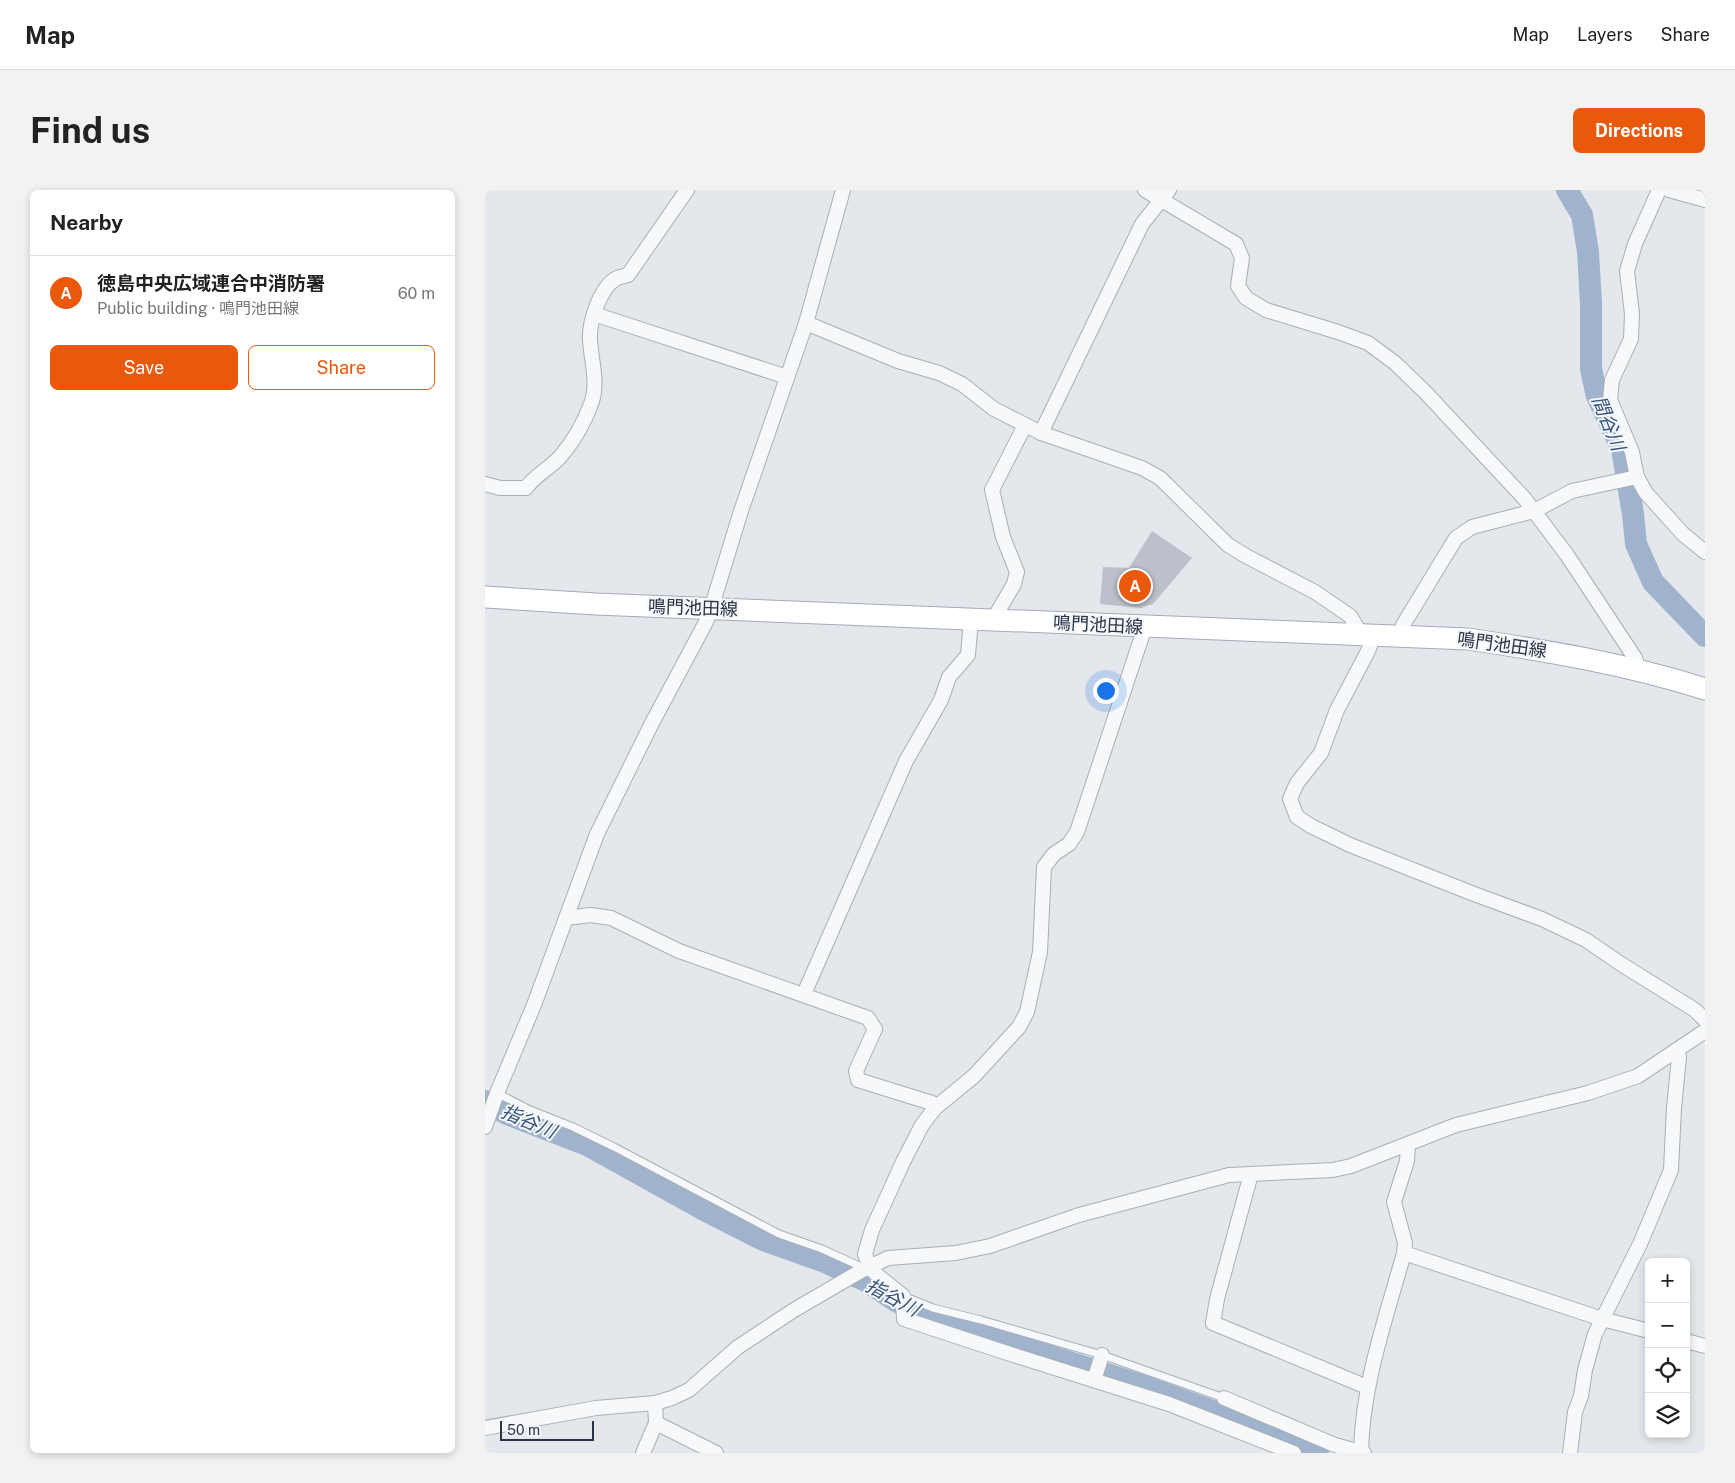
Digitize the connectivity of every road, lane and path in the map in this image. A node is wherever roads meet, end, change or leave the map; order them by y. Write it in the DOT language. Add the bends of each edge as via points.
graph roads {
  1 [pos="687,190"];
  2 [pos="843,190"];
  3 [pos="1145,190"];
  4 [pos="1659,190"];
  5 [pos="1669,190"];
  6 [pos="1165,195"];
  7 [pos="1705,200"];
  8 [pos="594,314"];
  9 [pos="806,323"];
  10 [pos="787,377"];
  11 [pos="1025,426"];
  12 [pos="1041,433"];
  13 [pos="1631,478"];
  14 [pos="485,484"];
  15 [pos="1534,511"];
  16 [pos="1705,552"];
  17 [pos="485,597"];
  18 [pos="711,609"];
  19 [pos="971,619"];
  20 [pos="994,620"];
  21 [pos="1145,627"];
  22 [pos="1367,634"];
  23 [pos="1402,636"];
  24 [pos="1639,670"];
  25 [pos="1705,689"];
  26 [pos="567,918"];
  27 [pos="804,994"];
  28 [pos="1705,1020"];
  29 [pos="1705,1031"];
  30 [pos="1677,1050"];
  31 [pos="496,1095"];
  32 [pos="935,1108"];
  33 [pos="487,1120"];
  34 [pos="1408,1145"];
  35 [pos="1251,1174"];
  36 [pos="1404,1253"];
  37 [pos="866,1270"];
  38 [pos="903,1302"];
  39 [pos="1602,1319"];
  40 [pos="1645,1330"];
  41 [pos="1690,1342"];
  42 [pos="1705,1346"];
  43 [pos="1101,1357"];
  44 [pos="1095,1378"];
  45 [pos="1367,1387"];
  46 [pos="1224,1398"];
  47 [pos="655,1403"];
  48 [pos="656,1423"];
  49 [pos="485,1428"];
  50 [pos="1362,1452"];
  51 [pos="643,1453"];
  52 [pos="715,1453"];
  53 [pos="1294,1453"];
  54 [pos="1570,1453"];
  1 -- 8 [label="street" via="628,275 615,279 603,293"];
  2 -- 9 [label="street"];
  3 -- 6 [label="street"];
  4 -- 13 [label="street" via="1627,271 1631,339 1612,380 1610,400 1632,452"];
  5 -- 7 [label="street"];
  6 -- 12 [label="street" via="1142,224"];
  6 -- 15 [label="street" via="1236,244 1243,258 1238,286 1245,298 1266,310 1368,343 1395,362"];
  8 -- 10 [label="street"];
  8 -- 14 [label="street" via="590,337 594,381 592,402 580,429 559,458 531,480 526,488"];
  9 -- 10 [label="street"];
  9 -- 11 [label="street" via="898,361 939,373 962,384 994,409"];
  10 -- 18 [label="street"];
  11 -- 12 [label="street"];
  11 -- 20 [label="street" via="992,490 1003,537 1017,572"];
  12 -- 22 [label="street" via="1143,468 1160,478 1228,545 1315,592 1350,616"];
  13 -- 15 [label="street" via="1572,490"];
  13 -- 16 [label="street" via="1683,534"];
  15 -- 23 [label="street" via="1472,527 1457,538 1403,625"];
  15 -- 24 [label="street" via="1625,642"];
  17 -- 18 [label="main road, 鳴門池田線"];
  18 -- 19 [label="main road, 鳴門池田線"];
  18 -- 26 [label="street" via="608,811"];
  19 -- 20 [label="main road, 鳴門池田線"];
  19 -- 27 [label="street" via="968,655 949,677 941,700 906,761"];
  20 -- 21 [label="main road, 鳴門池田線"];
  21 -- 22 [label="main road, 鳴門池田線"];
  21 -- 32 [label="street" via="1077,832 1044,867 1040,952 1027,1012 1019,1027 974,1076"];
  22 -- 23 [label="main road, 鳴門池田線"];
  22 -- 28 [label="street" via="1367,651 1337,710 1321,752 1297,783 1290,799 1297,817 1350,845 1542,919 1586,940 1695,1010"];
  23 -- 24 [label="main road, 鳴門池田線" via="1467,639"];
  24 -- 25 [label="main road, 鳴門池田線"];
  26 -- 27 [label="street" via="591,915 611,918 679,951"];
  26 -- 31 [label="street"];
  27 -- 32 [label="street" via="868,1018 875,1029 856,1071 858,1080 932,1103"];
  29 -- 30 [label="street"];
  30 -- 34 [label="street" via="1638,1076 1613,1086 1456,1125"];
  30 -- 39 [label="street" via="1671,1170 1640,1244"];
  31 -- 33 [label="street"];
  31 -- 37 [label="lane" via="614,1147 779,1234 822,1249"];
  32 -- 37 [label="street" via="922,1125 871,1230 865,1254"];
  34 -- 35 [label="street" via="1333,1170"];
  34 -- 36 [label="street" via="1407,1161 1394,1202 1405,1243"];
  35 -- 37 [label="street" via="1229,1175 1079,1215 990,1246 956,1253 888,1258"];
  35 -- 45 [label="street" via="1213,1323"];
  36 -- 39 [label="street"];
  36 -- 45 [label="street"];
  37 -- 38 [label="street"];
  37 -- 47 [label="street" via="794,1310 738,1347 689,1390"];
  38 -- 43 [label="lane" via="981,1320"];
  38 -- 44 [label="street" via="904,1319 1001,1352"];
  39 -- 40 [label="street"];
  39 -- 54 [label="street" via="1585,1370"];
  41 -- 42 [label="street"];
  43 -- 44 [label="street"];
  43 -- 46 [label="lane"];
  44 -- 53 [label="street"];
  45 -- 50 [label="street" via="1361,1430"];
  46 -- 50 [label="street" via="1335,1445"];
  47 -- 48 [label="street"];
  47 -- 49 [label="street" via="596,1408"];
  48 -- 51 [label="street"];
  48 -- 52 [label="street"];
}
